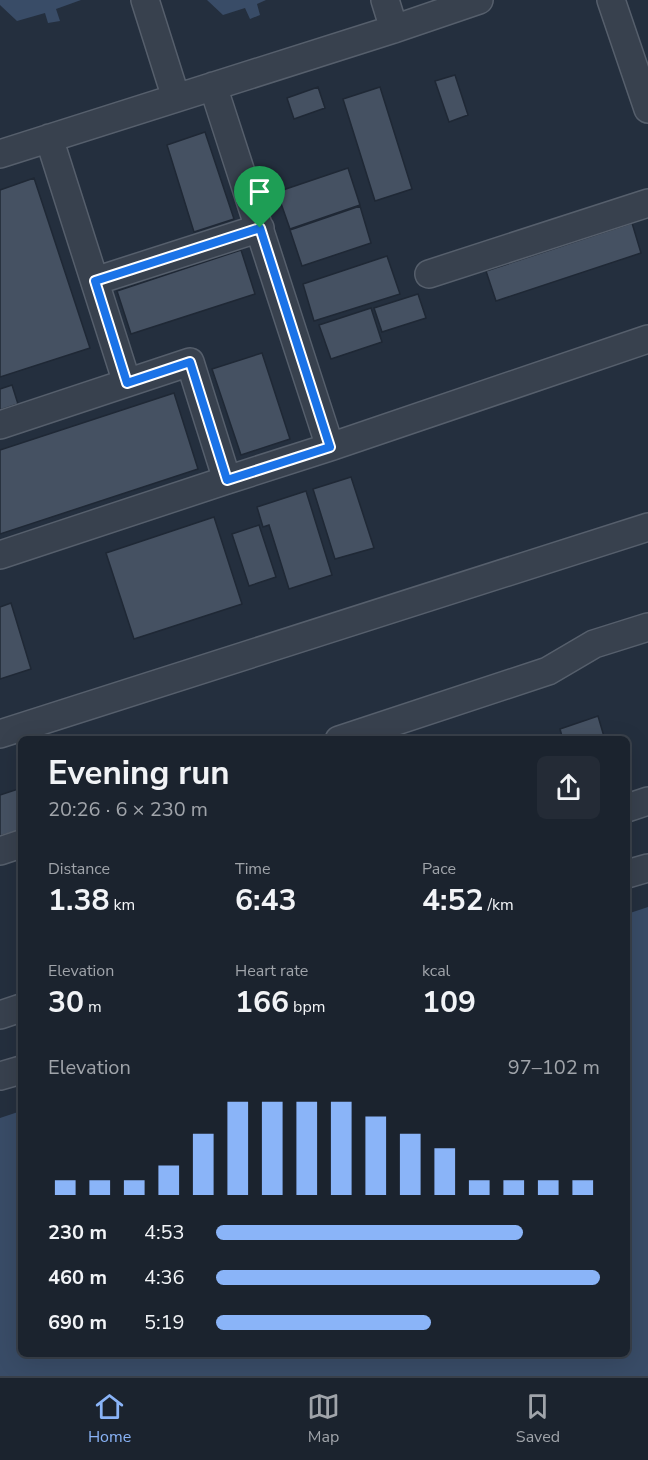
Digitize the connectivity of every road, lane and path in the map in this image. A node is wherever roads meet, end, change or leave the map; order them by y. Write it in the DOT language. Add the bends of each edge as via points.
graph roads {
  1 [pos="145,0"];
  2 [pos="385,0"];
  3 [pos="479,0"];
  4 [pos="611,0"];
  5 [pos="394,29"];
  6 [pos="213,86"];
  7 [pos="176,98"];
  8 [pos="648,109"];
  9 [pos="49,138"];
  10 [pos="1,150"];
  11 [pos="648,203"];
  12 [pos="260,228"];
  13 [pos="429,274"];
  14 [pos="95,281"];
  15 [pos="648,339"];
  16 [pos="127,383"];
  17 [pos="0,425"];
  18 [pos="330,447"];
  19 [pos="227,480"];
  20 [pos="648,527"];
  21 [pos="0,555"];
  22 [pos="648,627"];
  23 [pos="0,734"];
  24 [pos="351,736"];
  25 [pos="648,801"];
  26 [pos="630,807"];
  27 [pos="18,845"];
  28 [pos="0,851"];
  29 [pos="648,868"];
  30 [pos="630,873"];
  31 [pos="18,1009"];
  32 [pos="0,1015"];
  33 [pos="18,1071"];
  34 [pos="0,1076"];
  1 -- 7 [label="lane"];
  2 -- 5 [label="lane"];
  3 -- 5 [label="lane"];
  4 -- 8 [label="lane"];
  5 -- 6 [label="lane"];
  6 -- 7 [label="lane"];
  6 -- 12 [label="lane"];
  7 -- 9 [label="lane"];
  9 -- 10 [label="lane"];
  9 -- 14 [label="lane"];
  11 -- 13 [label="lane"];
  12 -- 14 [label="lane"];
  12 -- 18 [label="lane"];
  14 -- 16 [label="lane"];
  15 -- 18 [label="lane"];
  16 -- 17 [label="lane"];
  16 -- 19 [label="lane" via="190,362"];
  18 -- 19 [label="lane"];
  19 -- 21 [label="lane"];
  20 -- 23 [label="lane"];
  22 -- 24 [label="lane" via="594,644 548,671"];
  25 -- 26 [label="lane"];
  27 -- 28 [label="lane"];
  29 -- 30 [label="lane"];
  31 -- 32 [label="lane"];
  33 -- 34 [label="lane"];
}
